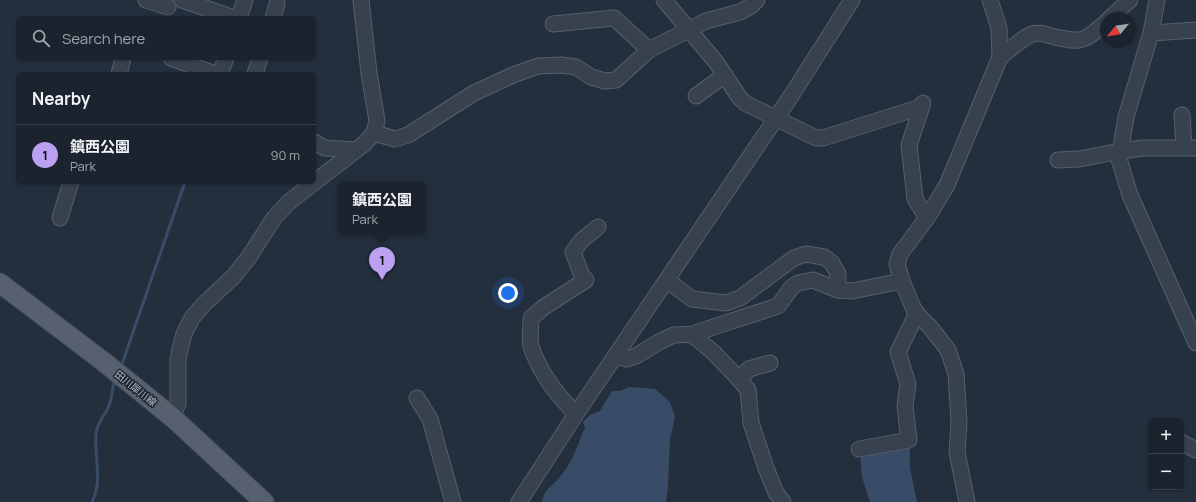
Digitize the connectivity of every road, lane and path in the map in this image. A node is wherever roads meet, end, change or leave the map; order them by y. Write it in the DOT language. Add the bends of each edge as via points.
graph roads {
  1 [pos="146,0"];
  2 [pos="182,0"];
  3 [pos="245,0"];
  4 [pos="361,0"];
  5 [pos="664,0"];
  6 [pos="757,0"];
  7 [pos="852,0"];
  8 [pos="862,0"];
  9 [pos="1130,0"];
  10 [pos="1157,0"];
  11 [pos="996,2"];
  12 [pos="168,8"];
  13 [pos="1117,12"];
  14 [pos="228,16"];
  15 [pos="240,16"];
  16 [pos="553,24"];
  17 [pos="1100,28"];
  18 [pos="689,29"];
  19 [pos="1196,30"];
  20 [pos="1151,33"];
  21 [pos="649,50"];
  22 [pos="1000,57"];
  23 [pos="122,60"];
  24 [pos="176,60"];
  25 [pos="225,60"];
  26 [pos="259,60"];
  27 [pos="120,72"];
  28 [pos="210,72"];
  29 [pos="221,72"];
  30 [pos="256,72"];
  31 [pos="725,75"];
  32 [pos="696,96"];
  33 [pos="1182,115"];
  34 [pos="780,120"];
  35 [pos="374,133"];
  36 [pos="316,143"];
  37 [pos="1190,148"];
  38 [pos="355,150"];
  39 [pos="1121,150"];
  40 [pos="1058,160"];
  41 [pos="316,179"];
  42 [pos="70,184"];
  43 [pos="310,184"];
  44 [pos="60,218"];
  45 [pos="927,218"];
  46 [pos="598,227"];
  47 [pos="667,280"];
  48 [pos="902,281"];
  49 [pos="0,283"];
  50 [pos="838,290"];
  51 [pos="917,313"];
  52 [pos="697,334"];
  53 [pos="1196,343"];
  54 [pos="616,356"];
  55 [pos="770,363"];
  56 [pos="739,379"];
  57 [pos="417,398"];
  58 [pos="576,414"];
  59 [pos="172,418"];
  60 [pos="1184,444"];
  61 [pos="859,449"];
  62 [pos="1196,450"];
  63 [pos="264,502"];
  64 [pos="453,502"];
  65 [pos="519,502"];
  66 [pos="783,502"];
  67 [pos="967,502"];
  1 -- 12 [label="street"];
  2 -- 14 [label="street"];
  3 -- 15 [label="street"];
  4 -- 35 [label="street" via="377,121"];
  5 -- 18 [label="street"];
  6 -- 18 [label="street" via="740,12 706,21"];
  7 -- 34 [label="street"];
  8 -- 34 [label="street"];
  9 -- 13 [label="street"];
  10 -- 20 [label="street"];
  11 -- 22 [label="street"];
  16 -- 21 [label="street" via="614,18"];
  17 -- 22 [label="street" via="1084,39 1072,41 1041,33 1032,34"];
  18 -- 21 [label="street"];
  18 -- 31 [label="street"];
  19 -- 20 [label="street"];
  20 -- 39 [label="street" via="1126,117"];
  21 -- 35 [label="street" via="616,80 605,81 591,77 576,67 538,66 474,93 408,135 395,139"];
  22 -- 45 [label="street" via="948,185"];
  23 -- 27 [label="street"];
  24 -- 28 [label="street"];
  25 -- 29 [label="street"];
  26 -- 30 [label="street"];
  31 -- 32 [label="street"];
  31 -- 34 [label="street" via="745,103"];
  33 -- 37 [label="street"];
  34 -- 45 [label="street" via="816,138 823,138 922,105 909,145 915,199"];
  34 -- 47 [label="street"];
  35 -- 38 [label="street"];
  36 -- 38 [label="street" via="325,148"];
  37 -- 39 [label="street"];
  38 -- 41 [label="street"];
  39 -- 40 [label="street" via="1079,159"];
  39 -- 53 [label="street" via="1119,159 1130,195"];
  42 -- 44 [label="street"];
  43 -- 59 [label="street" via="274,218 244,264 192,318 180,349 178,404"];
  45 -- 48 [label="street" via="900,254 897,264"];
  46 -- 58 [label="street" via="581,241 573,252 586,280 544,306 531,318 531,345 539,364 559,397"];
  47 -- 50 [label="street" via="692,300 726,303 740,298 794,258 806,254 824,257 832,263 838,274"];
  47 -- 54 [label="street"];
  48 -- 50 [label="street" via="852,291"];
  48 -- 51 [label="street"];
  49 -- 59 [label="main road, 田川犀川線" via="104,362"];
  50 -- 52 [label="street" via="813,280 798,283 778,306"];
  51 -- 61 [label="street" via="898,352 908,384 905,406 909,440"];
  51 -- 67 [label="street" via="948,350 956,374 960,422 957,452"];
  52 -- 54 [label="street" via="674,335 627,359"];
  52 -- 56 [label="street" via="696,338"];
  54 -- 58 [label="street"];
  55 -- 56 [label="street" via="749,369"];
  56 -- 66 [label="street" via="748,390 751,423 776,493"];
  57 -- 64 [label="street" via="430,419"];
  58 -- 65 [label="street"];
  59 -- 63 [label="main road, 田川犀川線"];
  60 -- 62 [label="street"];
}
